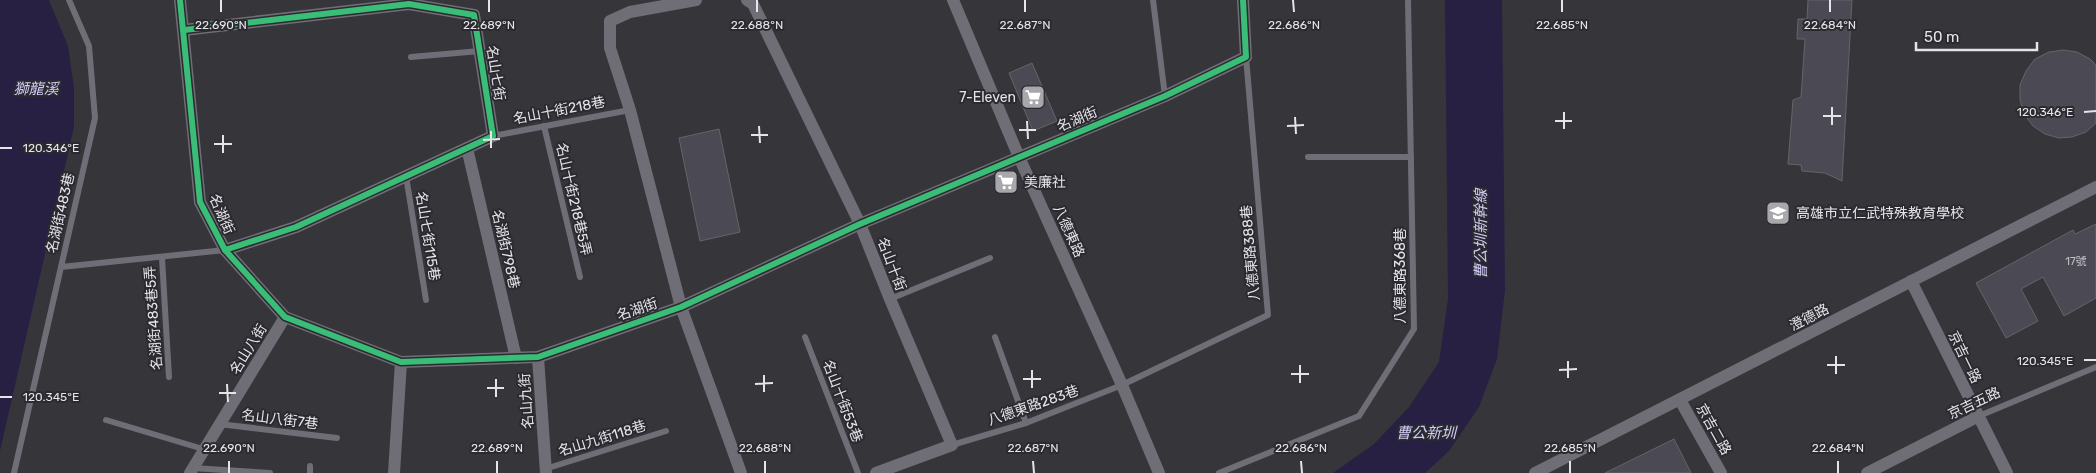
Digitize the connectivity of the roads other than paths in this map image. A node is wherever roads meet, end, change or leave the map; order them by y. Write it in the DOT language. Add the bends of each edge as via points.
graph roads {
  1 [pos="69,0"];
  2 [pos="180,0"];
  3 [pos="696,0"];
  4 [pos="747,0"];
  5 [pos="954,0"];
  6 [pos="1153,0"];
  7 [pos="1244,0"];
  8 [pos="1408,0"];
  9 [pos="658,3"];
  10 [pos="184,30"];
  11 [pos="480,50"];
  12 [pos="411,57"];
  13 [pos="1246,57"];
  14 [pos="1165,96"];
  15 [pos="630,110"];
  16 [pos="544,126"];
  17 [pos="493,136"];
  18 [pos="467,148"];
  19 [pos="1019,157"];
  20 [pos="1308,157"];
  21 [pos="1411,157"];
  22 [pos="406,176"];
  23 [pos="2096,187"];
  24 [pos="860,224"];
  25 [pos="225,250"];
  26 [pos="162,258"];
  27 [pos="990,258"];
  28 [pos="61,267"];
  29 [pos="580,277"];
  30 [pos="1911,281"];
  31 [pos="890,299"];
  32 [pos="426,300"];
  33 [pos="681,307"];
  34 [pos="285,317"];
  35 [pos="995,337"];
  36 [pos="805,338"];
  37 [pos="538,357"];
  38 [pos="516,358"];
  39 [pos="400,362"];
  40 [pos="2096,367"];
  41 [pos="169,377"];
  42 [pos="1122,386"];
  43 [pos="1680,400"];
  44 [pos="1977,417"];
  45 [pos="106,420"];
  46 [pos="1026,423"];
  47 [pos="219,424"];
  48 [pos="666,431"];
  49 [pos="337,438"];
  50 [pos="952,445"];
  51 [pos="203,449"];
  52 [pos="191,471"];
  53 [pos="546,471"];
  54 [pos="15,473"];
  55 [pos="270,473"];
  56 [pos="394,473"];
  57 [pos="741,473"];
  58 [pos="858,473"];
  59 [pos="876,473"];
  60 [pos="1159,473"];
  61 [pos="1219,473"];
  62 [pos="1535,473"];
  63 [pos="1721,473"];
  64 [pos="1867,473"];
  65 [pos="2006,473"];
  1 -- 28 [label="lane, 名湖街483巷" via="89,46 95,118"];
  2 -- 10 [label="street, 名湖街"];
  3 -- 9 [label="street"];
  4 -- 24 [label="street, 名山十街" via="753,4"];
  5 -- 19 [label="street, 八德東路"];
  6 -- 14 [label="lane"];
  7 -- 13 [label="street"];
  8 -- 21 [label="lane, 八德東路368巷"];
  9 -- 15 [label="street" via="610,21 610,48"];
  10 -- 11 [label="street, 名山七街" via="409,4 474,15"];
  10 -- 25 [label="street, 名湖街" via="200,202"];
  11 -- 12 [label="lane"];
  11 -- 17 [label="street, 名山七街"];
  13 -- 14 [label="street, 名湖街"];
  13 -- 42 [label="lane, 八德東路388巷" via="1268,315"];
  14 -- 19 [label="street, 名湖街"];
  15 -- 16 [label="lane, 名山十街218巷"];
  15 -- 33 [label="street"];
  16 -- 17 [label="lane, 名山十街218巷"];
  16 -- 29 [label="lane, 名山十街218巷5弄"];
  17 -- 18 [label="street"];
  18 -- 22 [label="street"];
  18 -- 38 [label="street, 名湖街798巷"];
  19 -- 24 [label="street, 名湖街"];
  19 -- 42 [label="street, 八德東路"];
  20 -- 21 [label="lane"];
  21 -- 61 [label="lane, 八德東路368巷" via="1414,329 1359,416"];
  22 -- 25 [label="street" via="296,227"];
  22 -- 32 [label="lane, 名山七街115巷"];
  23 -- 30 [label="street, 澄德路"];
  24 -- 31 [label="street, 名山十街"];
  24 -- 33 [label="street, 名湖街"];
  25 -- 26 [label="lane, 名湖街483巷"];
  25 -- 34 [label="street, 名湖街"];
  26 -- 28 [label="lane, 名湖街483巷"];
  26 -- 41 [label="lane, 名湖街483巷5弄"];
  27 -- 31 [label="lane"];
  28 -- 54 [label="lane, 名湖街483巷"];
  30 -- 43 [label="street, 澄德路"];
  30 -- 44 [label="street, 京吉一路"];
  31 -- 50 [label="street, 名山十街"];
  33 -- 37 [label="street, 名湖街"];
  33 -- 57 [label="street"];
  34 -- 39 [label="street, 名湖街"];
  34 -- 47 [label="street, 名山八街"];
  35 -- 46 [label="lane"];
  36 -- 58 [label="lane, 名山十街53巷"];
  37 -- 38 [label="street, 名湖街"];
  37 -- 53 [label="street, 名山九街"];
  38 -- 39 [label="street, 名湖街"];
  39 -- 56 [label="street"];
  40 -- 44 [label="lane, 京吉五路"];
  42 -- 46 [label="lane, 八德東路283巷"];
  42 -- 60 [label="street, 八德東路"];
  43 -- 62 [label="street, 澄德路"];
  43 -- 63 [label="street, 京吉二路"];
  44 -- 64 [label="street, 京吉五路"];
  44 -- 65 [label="street, 京吉一路"];
  45 -- 51 [label="lane"];
  46 -- 50 [label="lane, 八德東路283巷"];
  47 -- 49 [label="lane, 名山八街7巷"];
  47 -- 51 [label="street, 名山八街"];
  48 -- 53 [label="lane, 名山九街118巷"];
  50 -- 59 [label="street"];
  51 -- 52 [label="street, 名山八街"];
  52 -- 55 [label="lane"];
}
